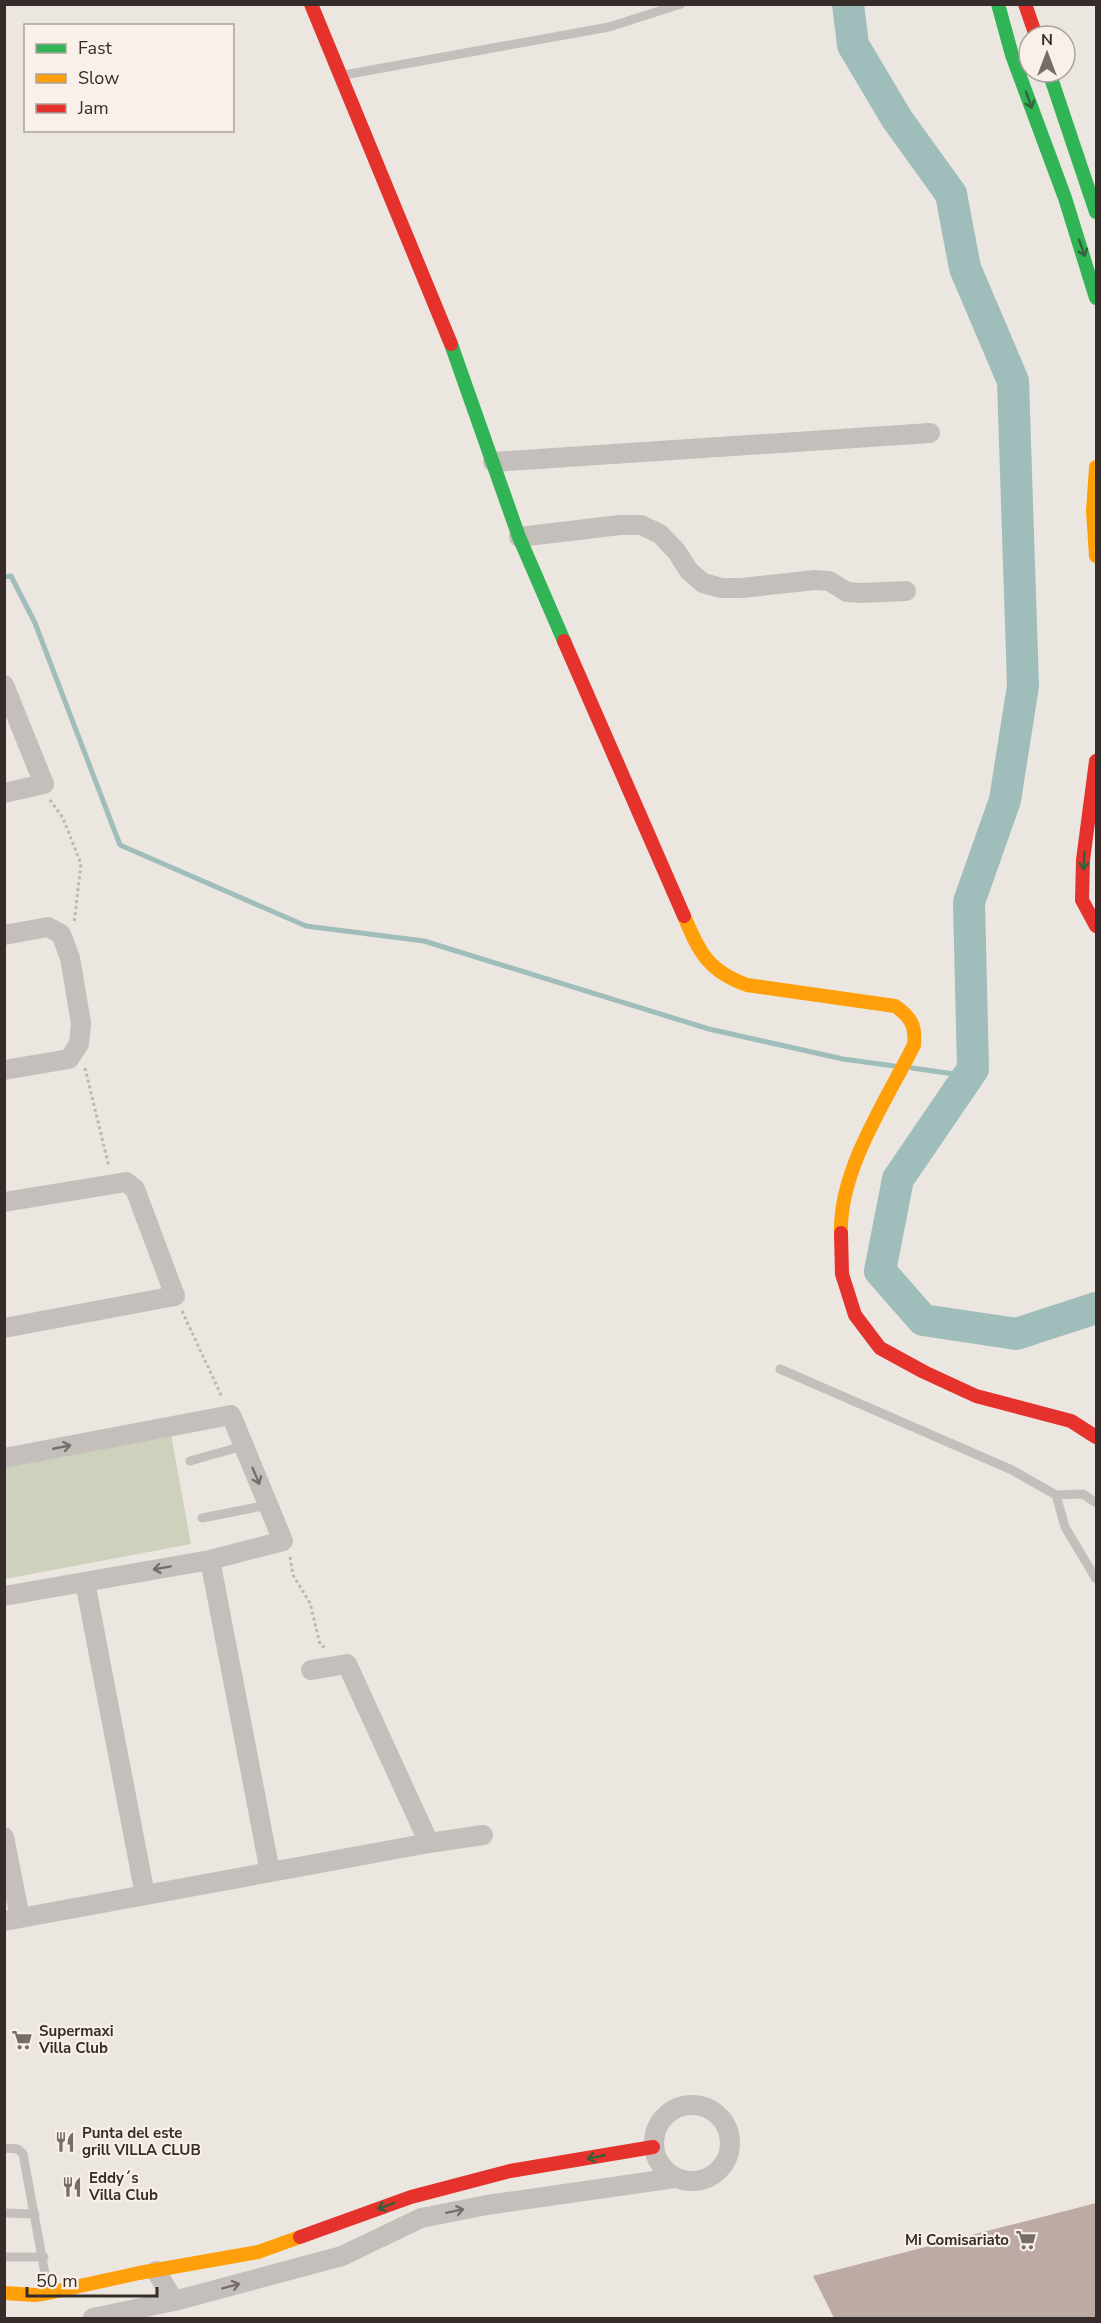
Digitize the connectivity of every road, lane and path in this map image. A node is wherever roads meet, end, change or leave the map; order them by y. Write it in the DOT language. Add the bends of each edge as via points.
graph roads {
  1 [pos="311,4"];
  2 [pos="681,4"];
  3 [pos="998,4"];
  4 [pos="1025,4"];
  5 [pos="1032,24"];
  6 [pos="342,76"];
  7 [pos="1053,84"];
  8 [pos="1095,204"];
  9 [pos="1096,298"];
  10 [pos="930,434"];
  11 [pos="493,462"];
  12 [pos="1096,467"];
  13 [pos="519,537"];
  14 [pos="1096,556"];
  15 [pos="906,591"];
  16 [pos="4,685"];
  17 [pos="1096,761"];
  18 [pos="44,784"];
  19 [pos="4,793"];
  20 [pos="1096,926"];
  21 [pos="4,935"];
  22 [pos="70,958"];
  23 [pos="79,1044"];
  24 [pos="4,1070"];
  25 [pos="113,1183"];
  26 [pos="4,1202"];
  27 [pos="175,1296"];
  28 [pos="4,1328"];
  29 [pos="780,1370"];
  30 [pos="231,1415"];
  31 [pos="1096,1437"];
  32 [pos="243,1446"];
  33 [pos="4,1458"];
  34 [pos="190,1461"];
  35 [pos="1056,1494"];
  36 [pos="1096,1503"];
  37 [pos="268,1505"];
  38 [pos="202,1518"];
  39 [pos="283,1541"];
  40 [pos="210,1560"];
  41 [pos="1096,1579"];
  42 [pos="85,1582"];
  43 [pos="4,1596"];
  44 [pos="347,1664"];
  45 [pos="311,1670"];
  46 [pos="483,1835"];
  47 [pos="4,1838"];
  48 [pos="429,1843"];
  49 [pos="270,1872"];
  50 [pos="145,1895"];
  51 [pos="12,1920"];
  52 [pos="653,2146"];
  53 [pos="4,2148"];
  54 [pos="675,2178"];
  55 [pos="411,2197"];
  56 [pos="4,2213"];
  57 [pos="35,2214"];
  58 [pos="421,2218"];
  59 [pos="4,2257"];
  60 [pos="44,2257"];
  61 [pos="156,2271"];
  62 [pos="4,2293"];
  63 [pos="48,2293"];
  64 [pos="174,2301"];
  65 [pos="93,2319"];
  1 -- 6 [label="street"];
  2 -- 6 [label="lane" via="609,27"];
  3 -- 9 [label="street, one-way"];
  4 -- 5 [label="street"];
  6 -- 11 [label="street" via="442,318"];
  7 -- 8 [label="street"];
  10 -- 11 [label="street"];
  11 -- 13 [label="street"];
  12 -- 14 [label="street" via="1092,501"];
  13 -- 15 [label="street" via="641,525 660,534 703,583 721,588 814,580 829,581 847,592"];
  13 -- 31 [label="street" via="698,949 711,968 724,978 747,985 895,1006 910,1016 916,1030 914,1045 853,1164 840,1214 842,1274 855,1315 880,1348 924,1371 976,1396 1071,1421"];
  16 -- 18 [label="street"];
  17 -- 20 [label="street, one-way" via="1083,860 1082,900"];
  18 -- 19 [label="street"];
  18 -- 22 [label="path" via="81,864"];
  21 -- 22 [label="street" via="48,927 61,934"];
  22 -- 23 [label="street" via="81,1023"];
  23 -- 24 [label="street" via="69,1059"];
  23 -- 25 [label="path"];
  25 -- 26 [label="street"];
  25 -- 27 [label="street" via="126,1182 135,1189"];
  27 -- 28 [label="street"];
  27 -- 30 [label="path"];
  29 -- 35 [label="lane" via="1012,1470"];
  30 -- 32 [label="street"];
  33 -- 30 [label="street, one-way"];
  32 -- 34 [label="lane"];
  32 -- 37 [label="street, one-way"];
  35 -- 36 [label="lane" via="1083,1494"];
  35 -- 41 [label="lane" via="1065,1527"];
  37 -- 38 [label="lane"];
  37 -- 39 [label="street"];
  39 -- 40 [label="street"];
  39 -- 44 [label="path" via="293,1575 310,1603 320,1644"];
  40 -- 42 [label="street, one-way"];
  40 -- 49 [label="street"];
  42 -- 43 [label="street"];
  42 -- 50 [label="street"];
  44 -- 45 [label="street"];
  44 -- 48 [label="street"];
  46 -- 48 [label="street"];
  47 -- 51 [label="street"];
  48 -- 49 [label="street"];
  49 -- 50 [label="street"];
  50 -- 51 [label="street"];
  52 -- 54 [label="street" via="660,2165"];
  52 -- 54 [label="street" via="657,2127 679,2107 709,2109 724,2122 730,2140 722,2168 705,2180"];
  52 -- 55 [label="street, one-way" via="510,2171"];
  53 -- 57 [label="lane" via="18,2149 23,2154"];
  58 -- 54 [label="street, one-way"];
  55 -- 58 [label="street"];
  55 -- 61 [label="street, one-way" via="258,2252"];
  56 -- 57 [label="lane"];
  57 -- 60 [label="lane"];
  64 -- 58 [label="street, one-way" via="342,2256"];
  59 -- 60 [label="lane"];
  60 -- 63 [label="lane"];
  61 -- 63 [label="street"];
  61 -- 64 [label="street"];
  62 -- 63 [label="street"];
  64 -- 65 [label="street"];
}
